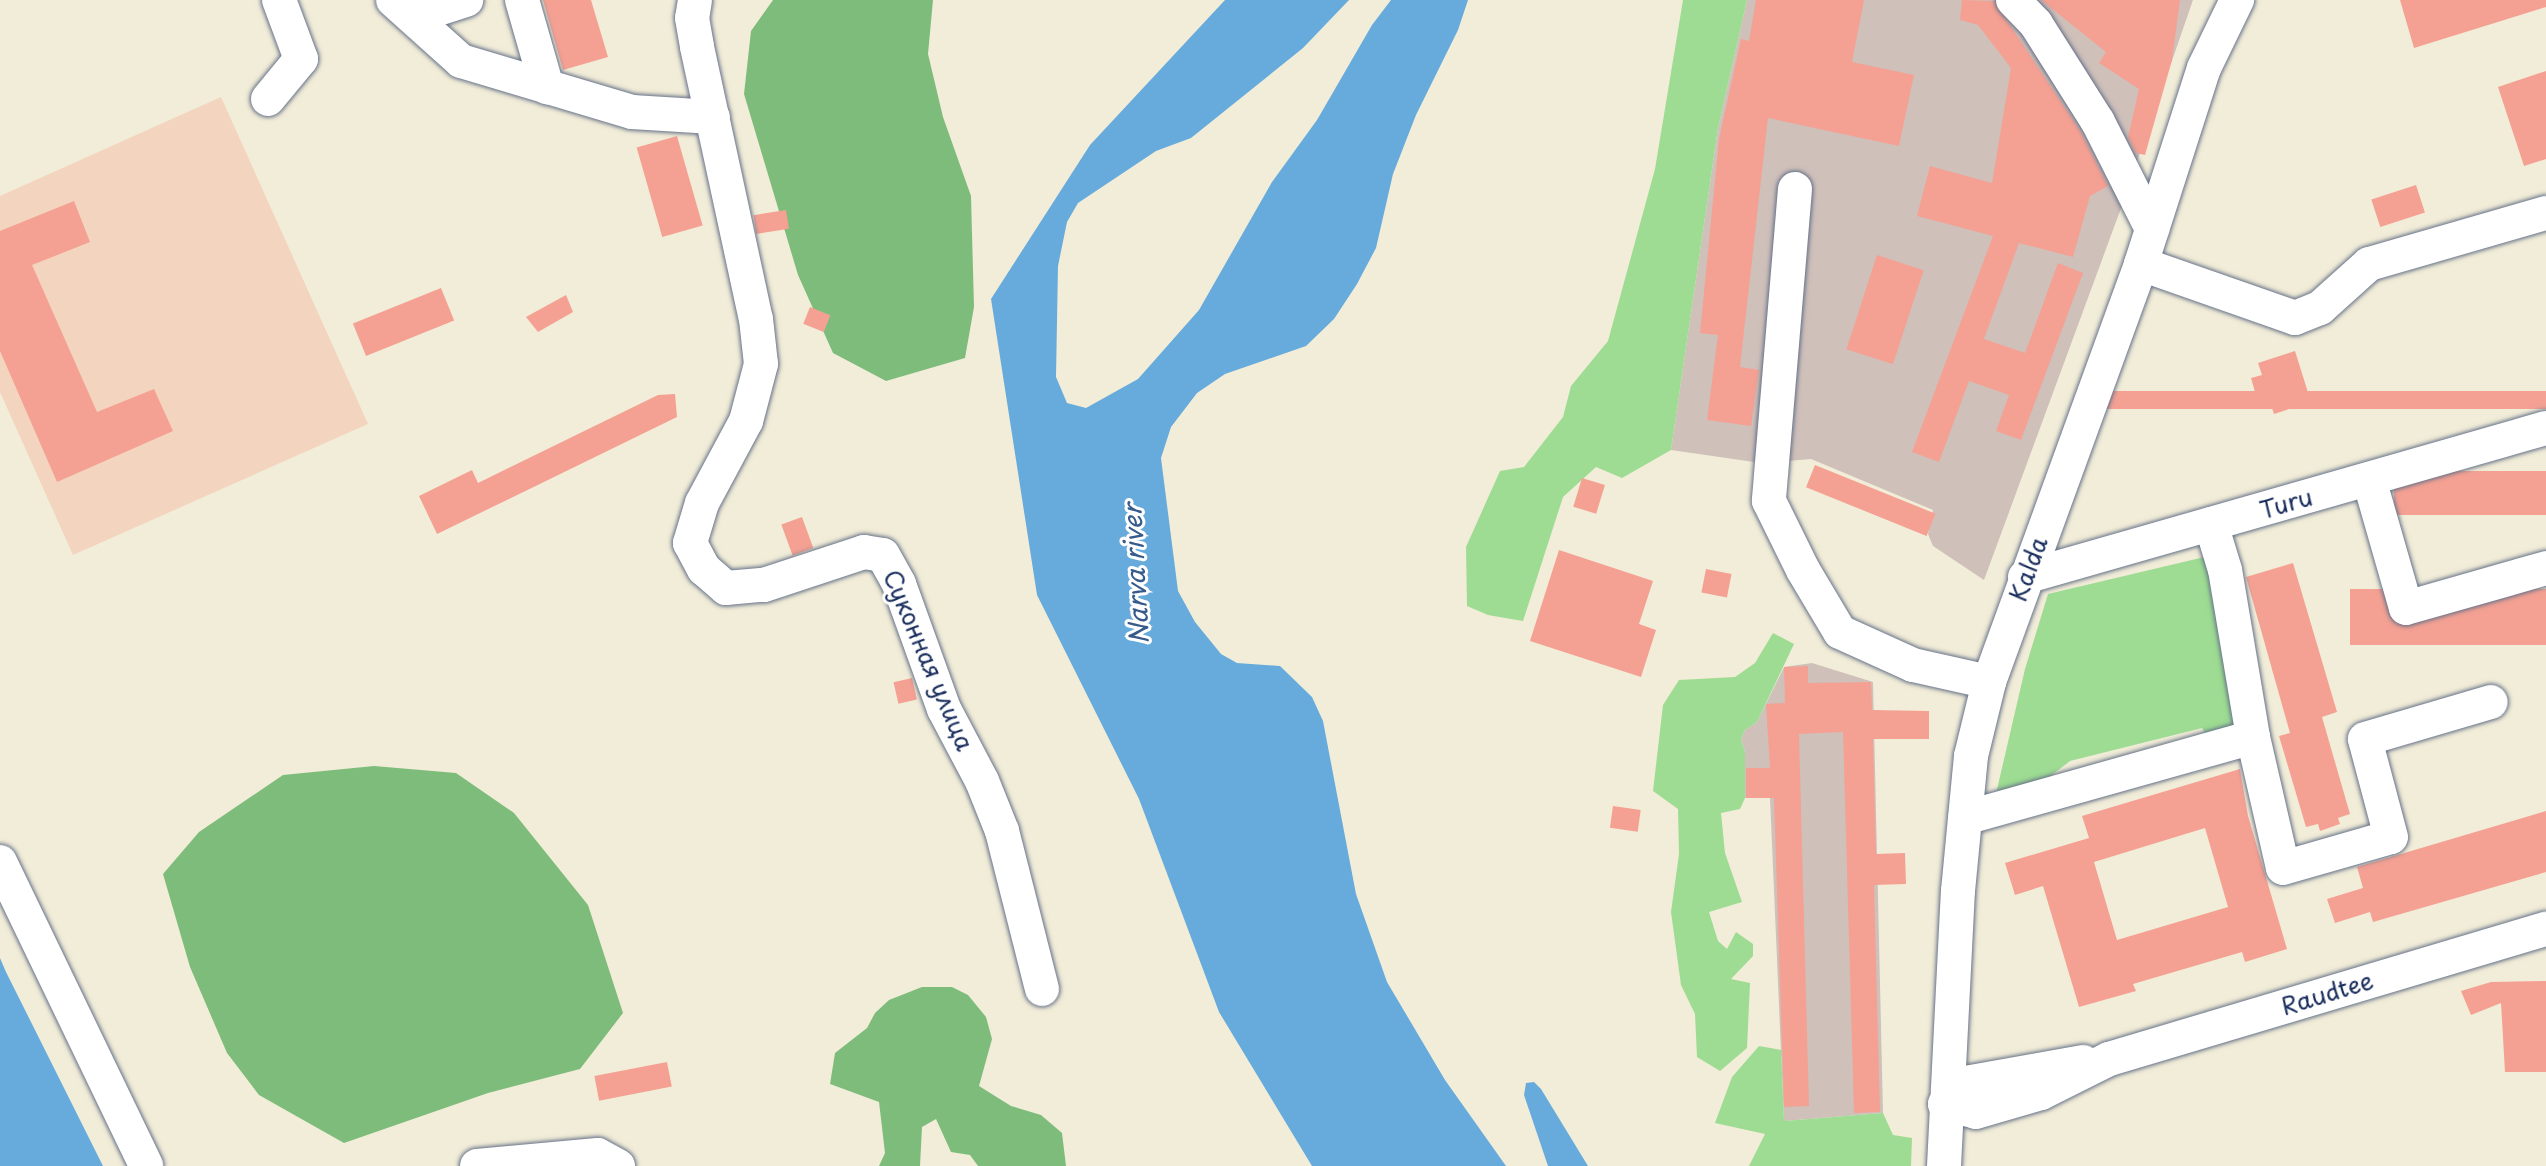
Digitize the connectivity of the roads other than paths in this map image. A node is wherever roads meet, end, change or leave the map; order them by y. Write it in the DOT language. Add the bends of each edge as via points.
graph roads {
  1 [pos="279,0"];
  2 [pos="466,0"];
  3 [pos="522,0"];
  4 [pos="695,0"];
  5 [pos="2013,0"];
  6 [pos="2237,0"];
  7 [pos="403,9"];
  8 [pos="547,87"];
  9 [pos="268,99"];
  10 [pos="713,117"];
  11 [pos="1795,189"];
  12 [pos="2546,213"];
  13 [pos="2152,229"];
  14 [pos="2141,264"];
  15 [pos="2546,428"];
  16 [pos="2369,479"];
  17 [pos="2211,524"];
  18 [pos="2546,568"];
  19 [pos="2025,577"];
  20 [pos="1989,682"];
  21 [pos="2491,702"];
  22 [pos="2253,737"];
  23 [pos="1965,818"];
  24 [pos="0,862"];
  25 [pos="2546,929"];
  26 [pos="1042,989"];
  27 [pos="1945,1104"];
  28 [pos="146,1166"];
  29 [pos="477,1166"];
  30 [pos="618,1166"];
  31 [pos="1944,1166"];
  1 -- 9 [label="street" via="301,59"];
  2 -- 7 [label="street"];
  3 -- 8 [label="street"];
  4 -- 10 [label="street, Суконная улица" via="692,18"];
  5 -- 13 [label="street" via="2036,24 2098,122"];
  6 -- 13 [label="street, Kalda" via="2204,68"];
  7 -- 8 [label="street" via="461,61"];
  8 -- 10 [label="street" via="632,112"];
  10 -- 26 [label="street, Суконная улица" via="761,364 746,421 702,503 690,543 704,569 726,588 764,585 864,552 883,555 899,584 944,709 1002,831"];
  11 -- 20 [label="street" via="1769,501 1840,632 1913,665"];
  12 -- 14 [label="street" via="2369,264 2320,308 2295,318"];
  13 -- 14 [label="street, Kalda"];
  14 -- 19 [label="street, Kalda"];
  15 -- 16 [label="street, Turu"];
  16 -- 17 [label="street, Turu"];
  16 -- 18 [label="street" via="2406,608"];
  17 -- 19 [label="street, Turu"];
  17 -- 22 [label="street" via="2225,570"];
  19 -- 20 [label="street, Kalda"];
  20 -- 23 [label="street, Kalda" via="1971,756"];
  21 -- 22 [label="street" via="2365,739 2391,837 2283,868"];
  22 -- 23 [label="street"];
  23 -- 27 [label="street, Kalda"];
  24 -- 28 [label="street"];
  25 -- 27 [label="street, Raudtee" via="2109,1059 2041,1093 1976,1112"];
  27 -- 31 [label="street, Kalda"];
  29 -- 30 [label="street" via="598,1155"];
}
